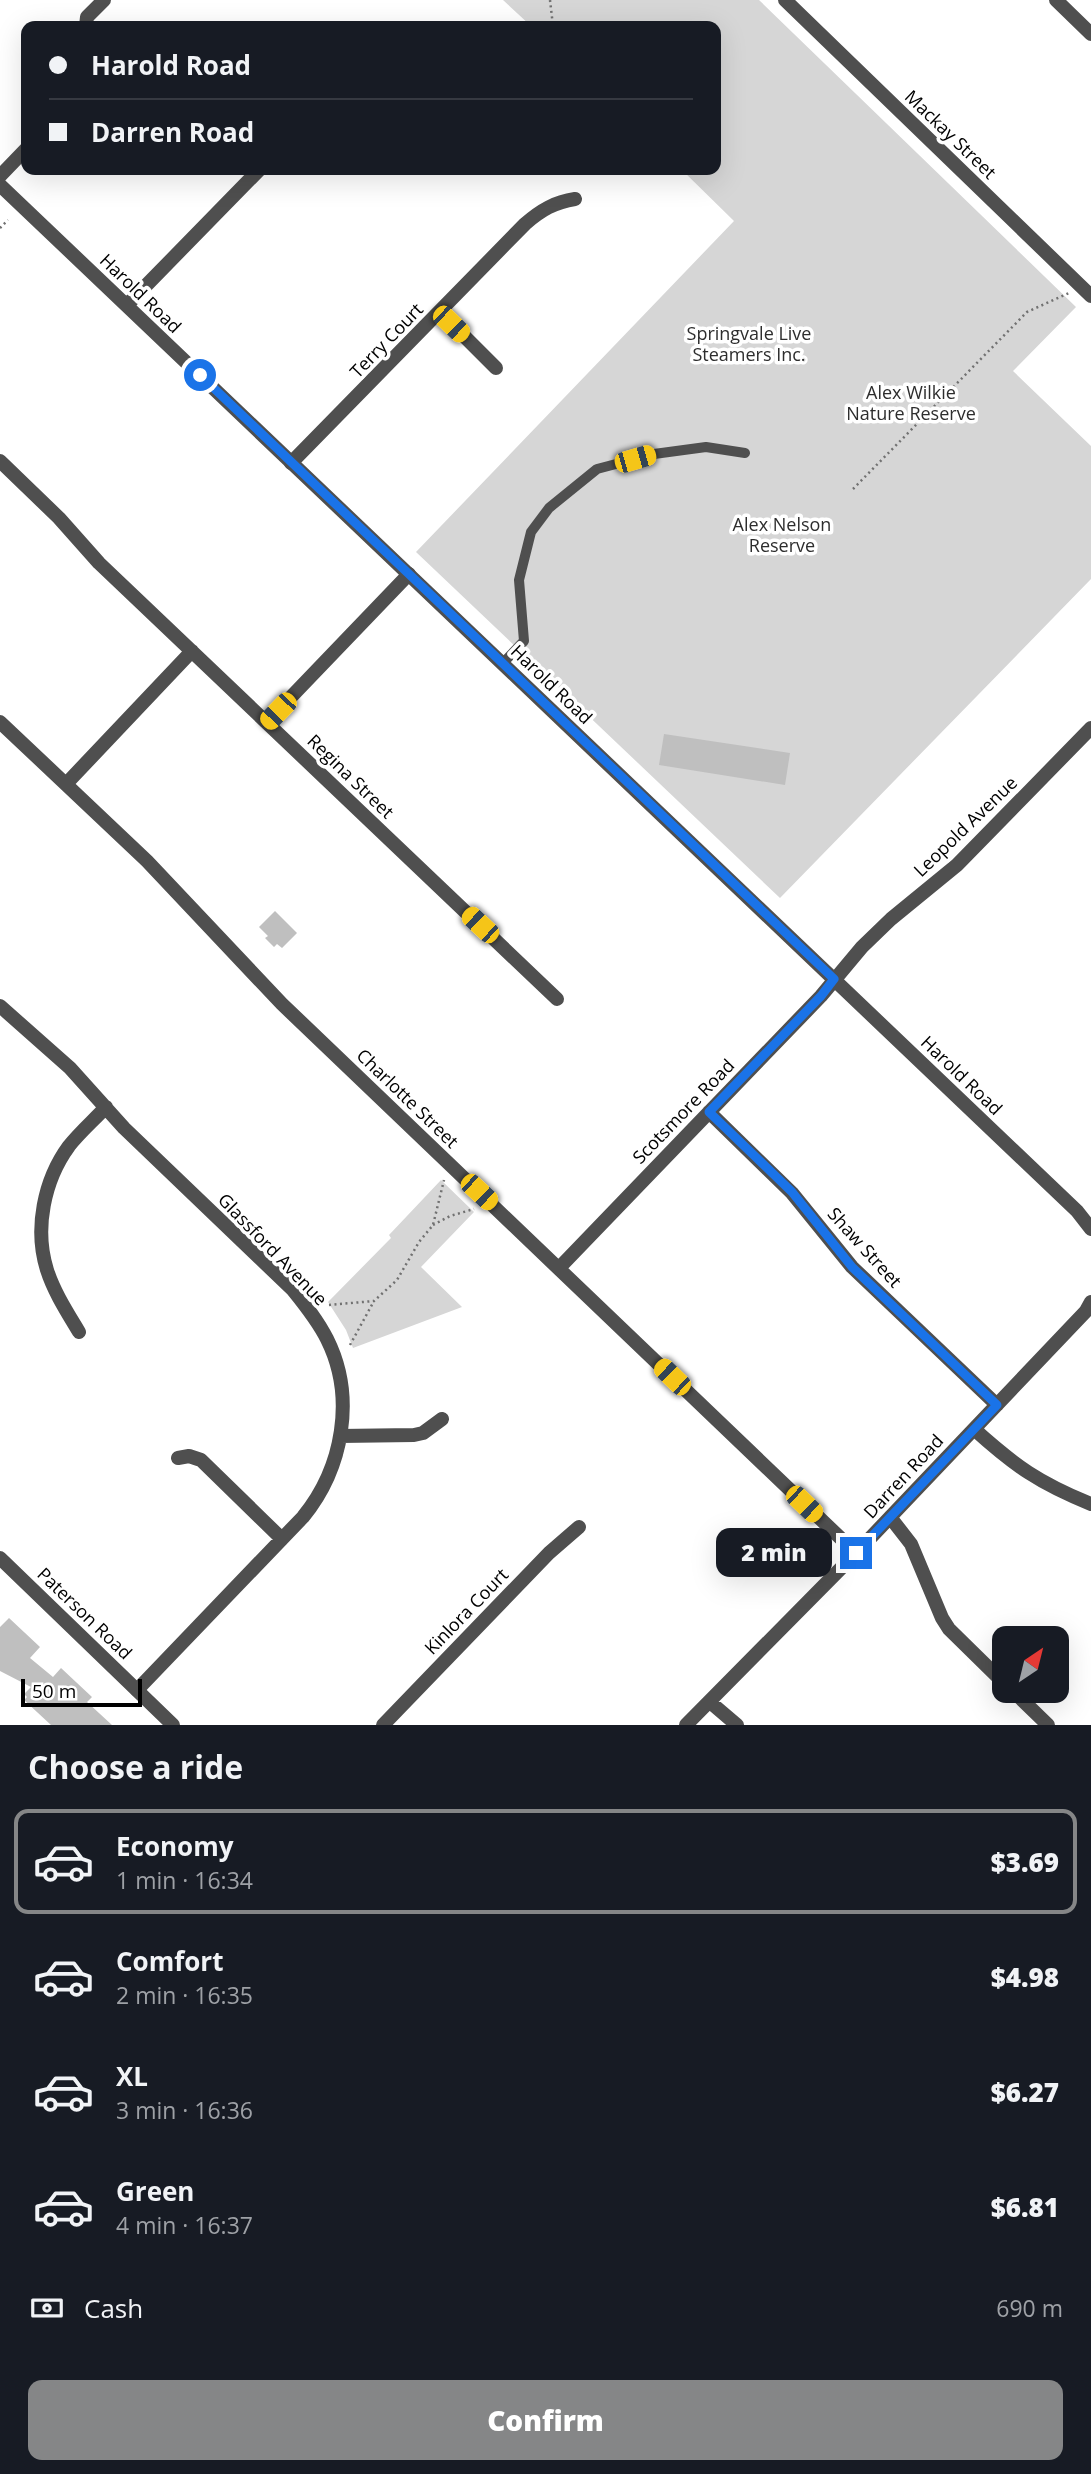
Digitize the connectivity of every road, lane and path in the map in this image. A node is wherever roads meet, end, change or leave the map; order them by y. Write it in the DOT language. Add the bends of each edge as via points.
graph roads {
  1 [pos="104,0"];
  2 [pos="550,0"];
  3 [pos="785,0"];
  4 [pos="1056,0"];
  5 [pos="87,21"];
  6 [pos="552,21"];
  7 [pos="1091,34"];
  8 [pos="21,154"];
  9 [pos="254,175"];
  10 [pos="0,176"];
  11 [pos="0,185"];
  12 [pos="575,199"];
  13 [pos="8,220"];
  14 [pos="0,228"];
  15 [pos="1086,292"];
  16 [pos="127,305"];
  17 [pos="440,312"];
  18 [pos="496,368"];
  19 [pos="745,453"];
  20 [pos="0,461"];
  21 [pos="291,463"];
  22 [pos="853,489"];
  23 [pos="409,574"];
  24 [pos="192,652"];
  25 [pos="503,663"];
  26 [pos="0,722"];
  27 [pos="267,722"];
  28 [pos="1091,728"];
  29 [pos="66,784"];
  30 [pos="834,979"];
  31 [pos="557,999"];
  32 [pos="0,1006"];
  33 [pos="106,1107"];
  34 [pos="709,1112"];
  35 [pos="444,1180"];
  36 [pos="474,1209"];
  37 [pos="1077,1211"];
  38 [pos="1091,1219"];
  39 [pos="433,1225"];
  40 [pos="1091,1229"];
  41 [pos="559,1268"];
  42 [pos="374,1300"];
  43 [pos="328,1305"];
  44 [pos="1089,1307"];
  45 [pos="79,1332"];
  46 [pos="350,1345"];
  47 [pos="997,1405"];
  48 [pos="442,1419"];
  49 [pos="974,1429"];
  50 [pos="340,1436"];
  51 [pos="178,1458"];
  52 [pos="1091,1504"];
  53 [pos="890,1517"];
  54 [pos="579,1527"];
  55 [pos="282,1539"];
  56 [pos="856,1553"];
  57 [pos="0,1558"];
  58 [pos="992,1671"];
  59 [pos="137,1690"];
  60 [pos="710,1702"];
  61 [pos="1025,1703"];
  62 [pos="173,1725"];
  63 [pos="383,1725"];
  64 [pos="686,1725"];
  65 [pos="737,1725"];
  66 [pos="1048,1725"];
  1 -- 5 [label="street"];
  2 -- 6 [label="path"];
  3 -- 15 [label="street, Mackay Street"];
  4 -- 7 [label="street"];
  8 -- 10 [label="street"];
  9 -- 16 [label="street"];
  11 -- 16 [label="street, Harold Road"];
  12 -- 17 [label="street, Terry Court" via="560,201 536,215"];
  13 -- 14 [label="path"];
  15 -- 22 [label="path" via="1027,312"];
  16 -- 21 [label="street, Harold Road"];
  17 -- 18 [label="street"];
  17 -- 21 [label="street, Terry Court"];
  19 -- 25 [label="lane" via="706,447 597,469 548,508 531,532 519,580 524,641"];
  20 -- 24 [label="street, Regina Street"];
  21 -- 23 [label="street, Harold Road"];
  23 -- 25 [label="street, Harold Road"];
  23 -- 27 [label="street"];
  24 -- 27 [label="street, Regina Street"];
  24 -- 29 [label="street"];
  25 -- 30 [label="street, Harold Road"];
  26 -- 29 [label="street, Charlotte Street"];
  27 -- 31 [label="street, Regina Street"];
  28 -- 30 [label="street, Leopold Avenue" via="957,865 883,926"];
  29 -- 41 [label="street, Charlotte Street" via="147,861 282,1004"];
  30 -- 34 [label="street, Scotsmore Road"];
  30 -- 37 [label="street, Harold Road"];
  32 -- 33 [label="street, Glassford Avenue"];
  33 -- 45 [label="street" via="60,1159 43,1209 46,1267"];
  33 -- 50 [label="street, Glassford Avenue" via="316,1318 339,1373"];
  34 -- 41 [label="street, Scotsmore Road"];
  34 -- 47 [label="street, Shaw Street" via="792,1192 852,1267"];
  35 -- 39 [label="path"];
  36 -- 39 [label="path"];
  37 -- 38 [label="street, Harold Road"];
  37 -- 40 [label="street, Harold Road"];
  39 -- 42 [label="path" via="397,1280"];
  41 -- 56 [label="street, Charlotte Street"];
  42 -- 43 [label="path"];
  42 -- 46 [label="path"];
  44 -- 47 [label="street, Darren Road"];
  47 -- 49 [label="street, Darren Road"];
  48 -- 50 [label="street" via="414,1435"];
  49 -- 52 [label="street" via="1034,1478"];
  49 -- 53 [label="street, Darren Road"];
  50 -- 55 [label="street, Glassford Avenue" via="319,1496"];
  51 -- 55 [label="street" via="201,1460"];
  53 -- 56 [label="street, Darren Road"];
  53 -- 58 [label="street" via="911,1544 949,1629"];
  54 -- 63 [label="street, Kinlora Court"];
  55 -- 59 [label="street, Glassford Avenue"];
  56 -- 60 [label="street, Darren Road"];
  57 -- 59 [label="street, Paterson Road"];
  59 -- 62 [label="street, Paterson Road"];
  60 -- 64 [label="street, Darren Road"];
  60 -- 65 [label="street"];
  61 -- 66 [label="street"];
}
